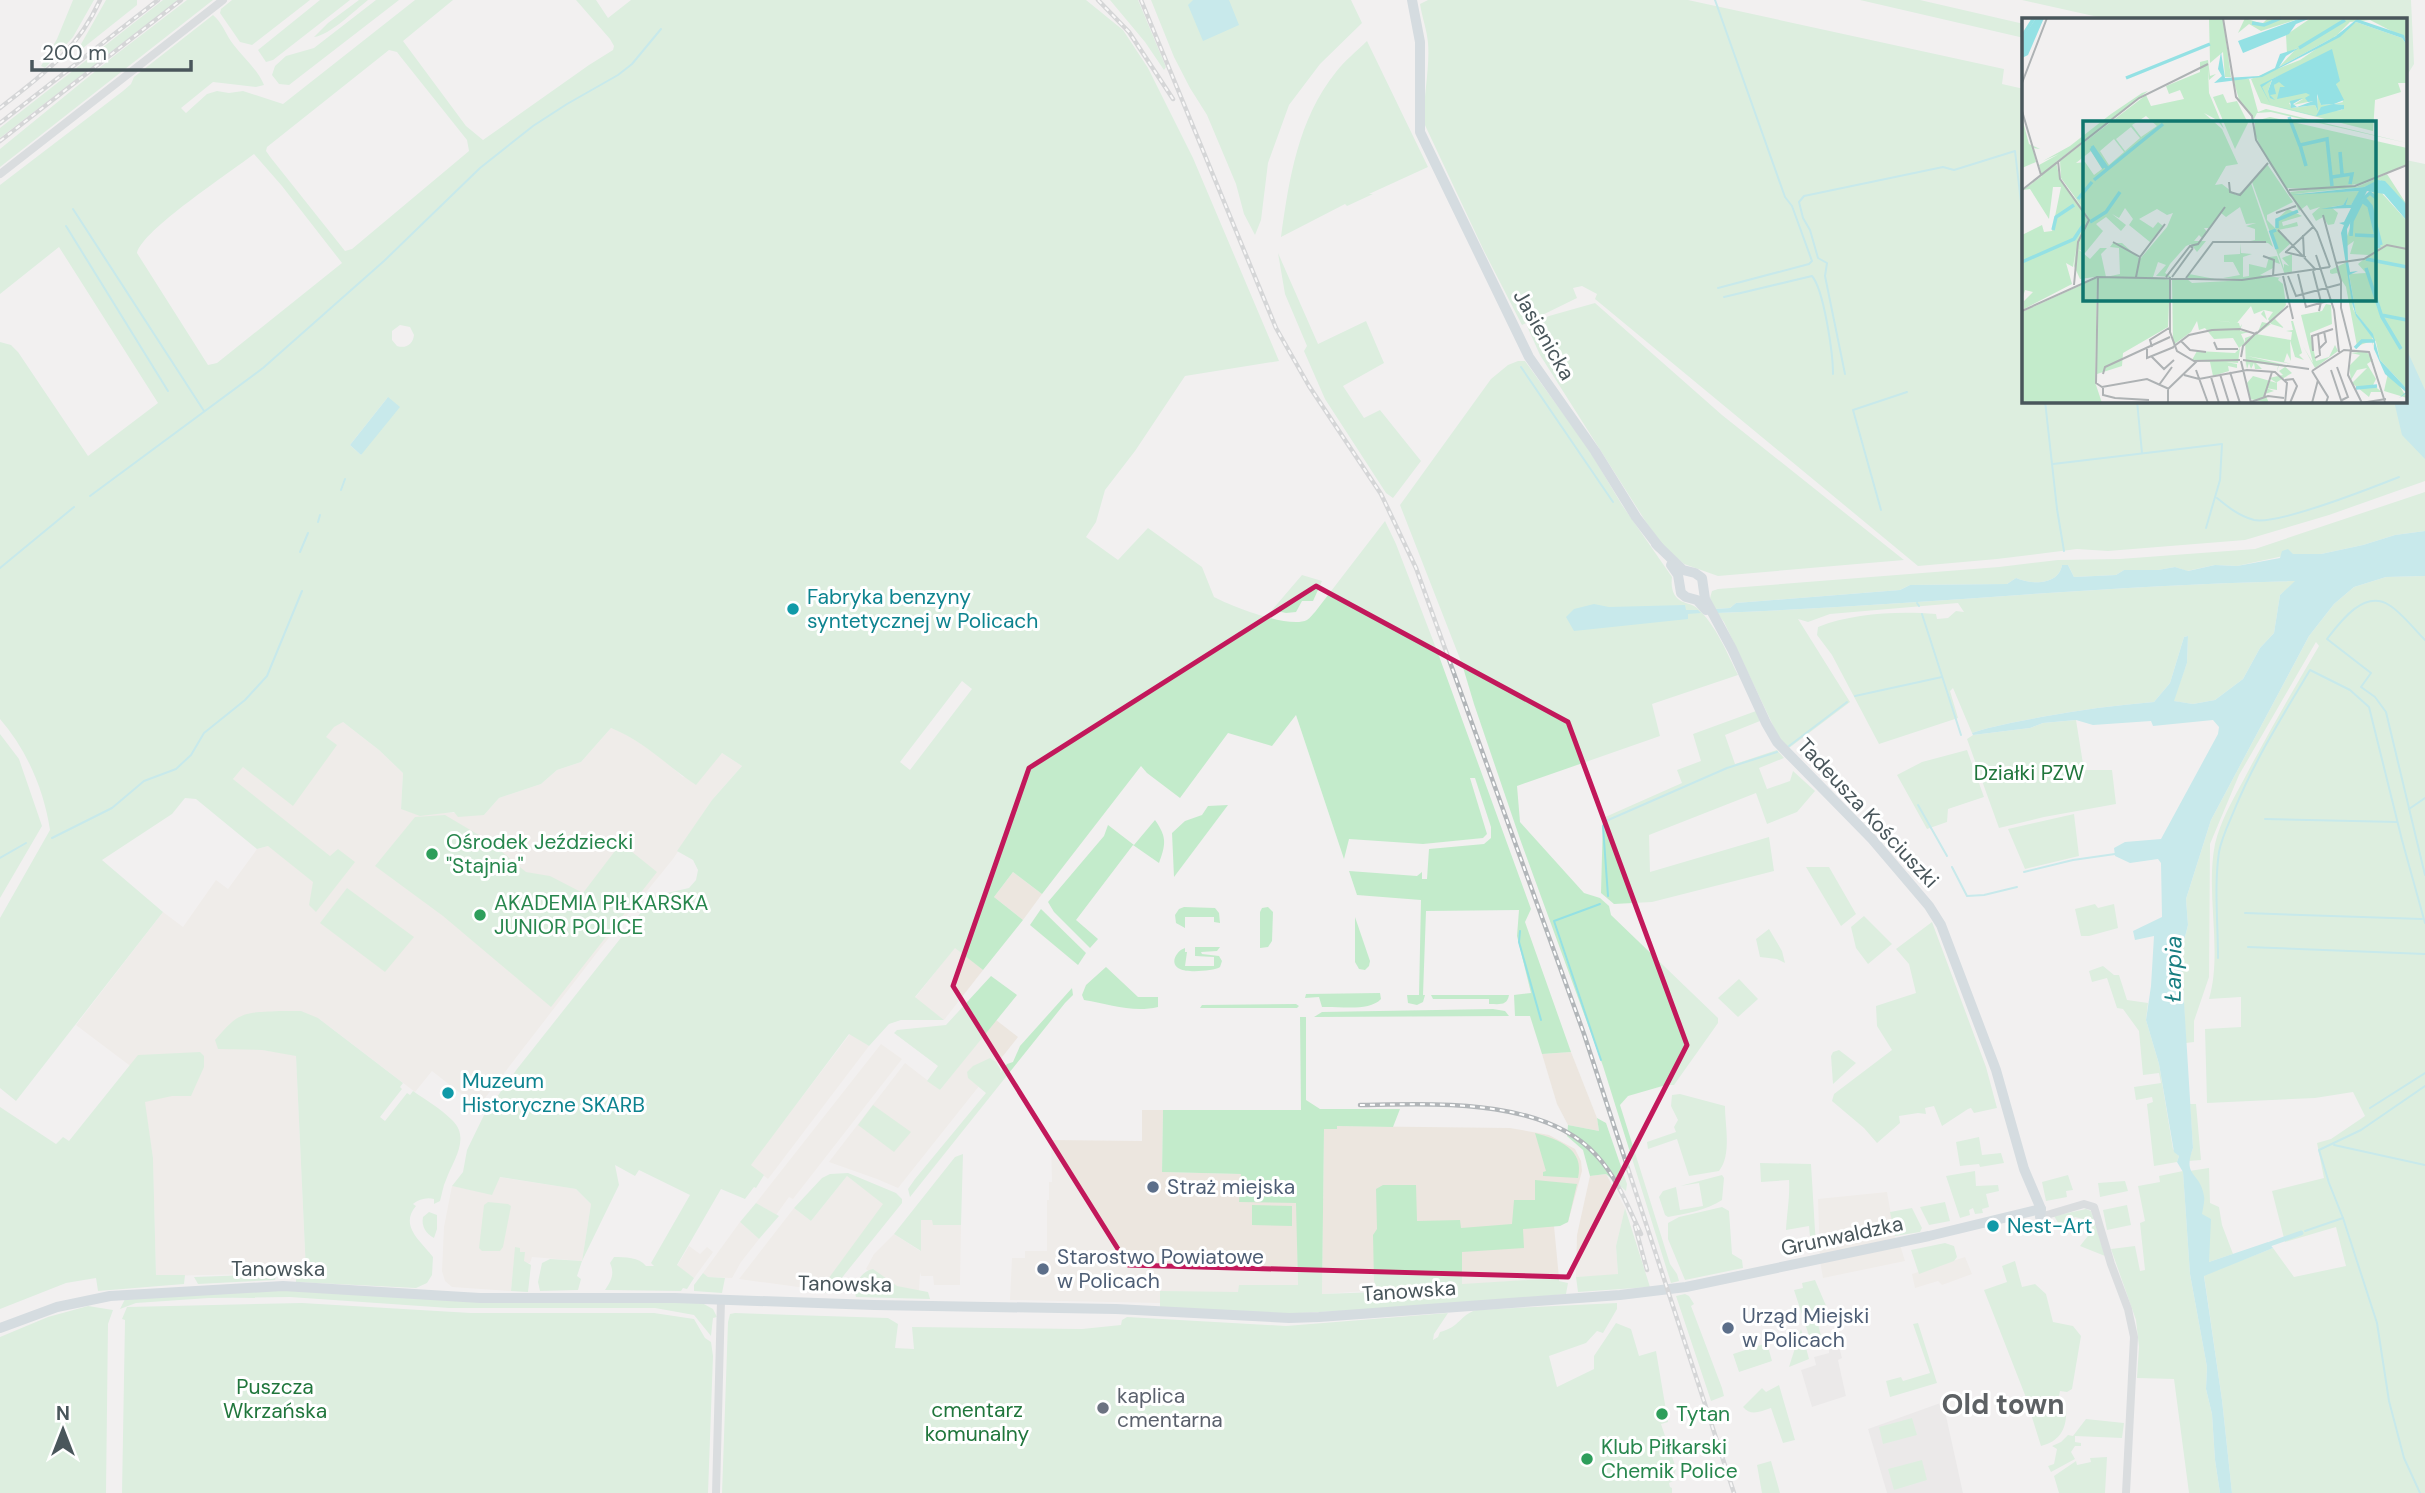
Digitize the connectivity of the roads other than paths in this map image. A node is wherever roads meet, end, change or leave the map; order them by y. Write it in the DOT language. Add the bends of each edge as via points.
graph roads {
  1 [pos="223,0"];
  2 [pos="1412,0"];
  3 [pos="0,174"];
  4 [pos="1656,544"];
  5 [pos="1690,572"];
  6 [pos="1679,582"];
  7 [pos="1703,591"];
  8 [pos="1692,598"];
  9 [pos="1718,624"];
  10 [pos="2038,1212"];
  11 [pos="1693,1286"];
  12 [pos="721,1300"];
  13 [pos="0,1328"];
  14 [pos="716,1493"];
  15 [pos="2126,1493"];
  1 -- 3 [label="street"];
  2 -- 4 [label="main road, Jasienicka" via="1420,41 1420,132 1529,357"];
  4 -- 5 [label="main road, Jasienicka"];
  4 -- 6 [label="main road, Jasienicka"];
  5 -- 6 [label="main road"];
  5 -- 7 [label="main road" via="1702,578"];
  6 -- 8 [label="main road" via="1681,593"];
  7 -- 8 [label="main road"];
  7 -- 9 [label="main road"];
  8 -- 9 [label="main road"];
  9 -- 10 [label="main road, Tadeusza Kościuszki" via="1777,742 1865,831 1939,920 1996,1070"];
  10 -- 11 [label="main road, Grunwaldzka"];
  10 -- 15 [label="street, Grunwaldzka" via="2088,1204 2094,1208 2128,1309 2134,1337"];
  11 -- 12 [label="main road, Tanowska" via="1304,1318"];
  12 -- 13 [label="main road, Tanowska" via="480,1298 260,1286 100,1297 46,1310"];
  12 -- 14 [label="street"];
}
